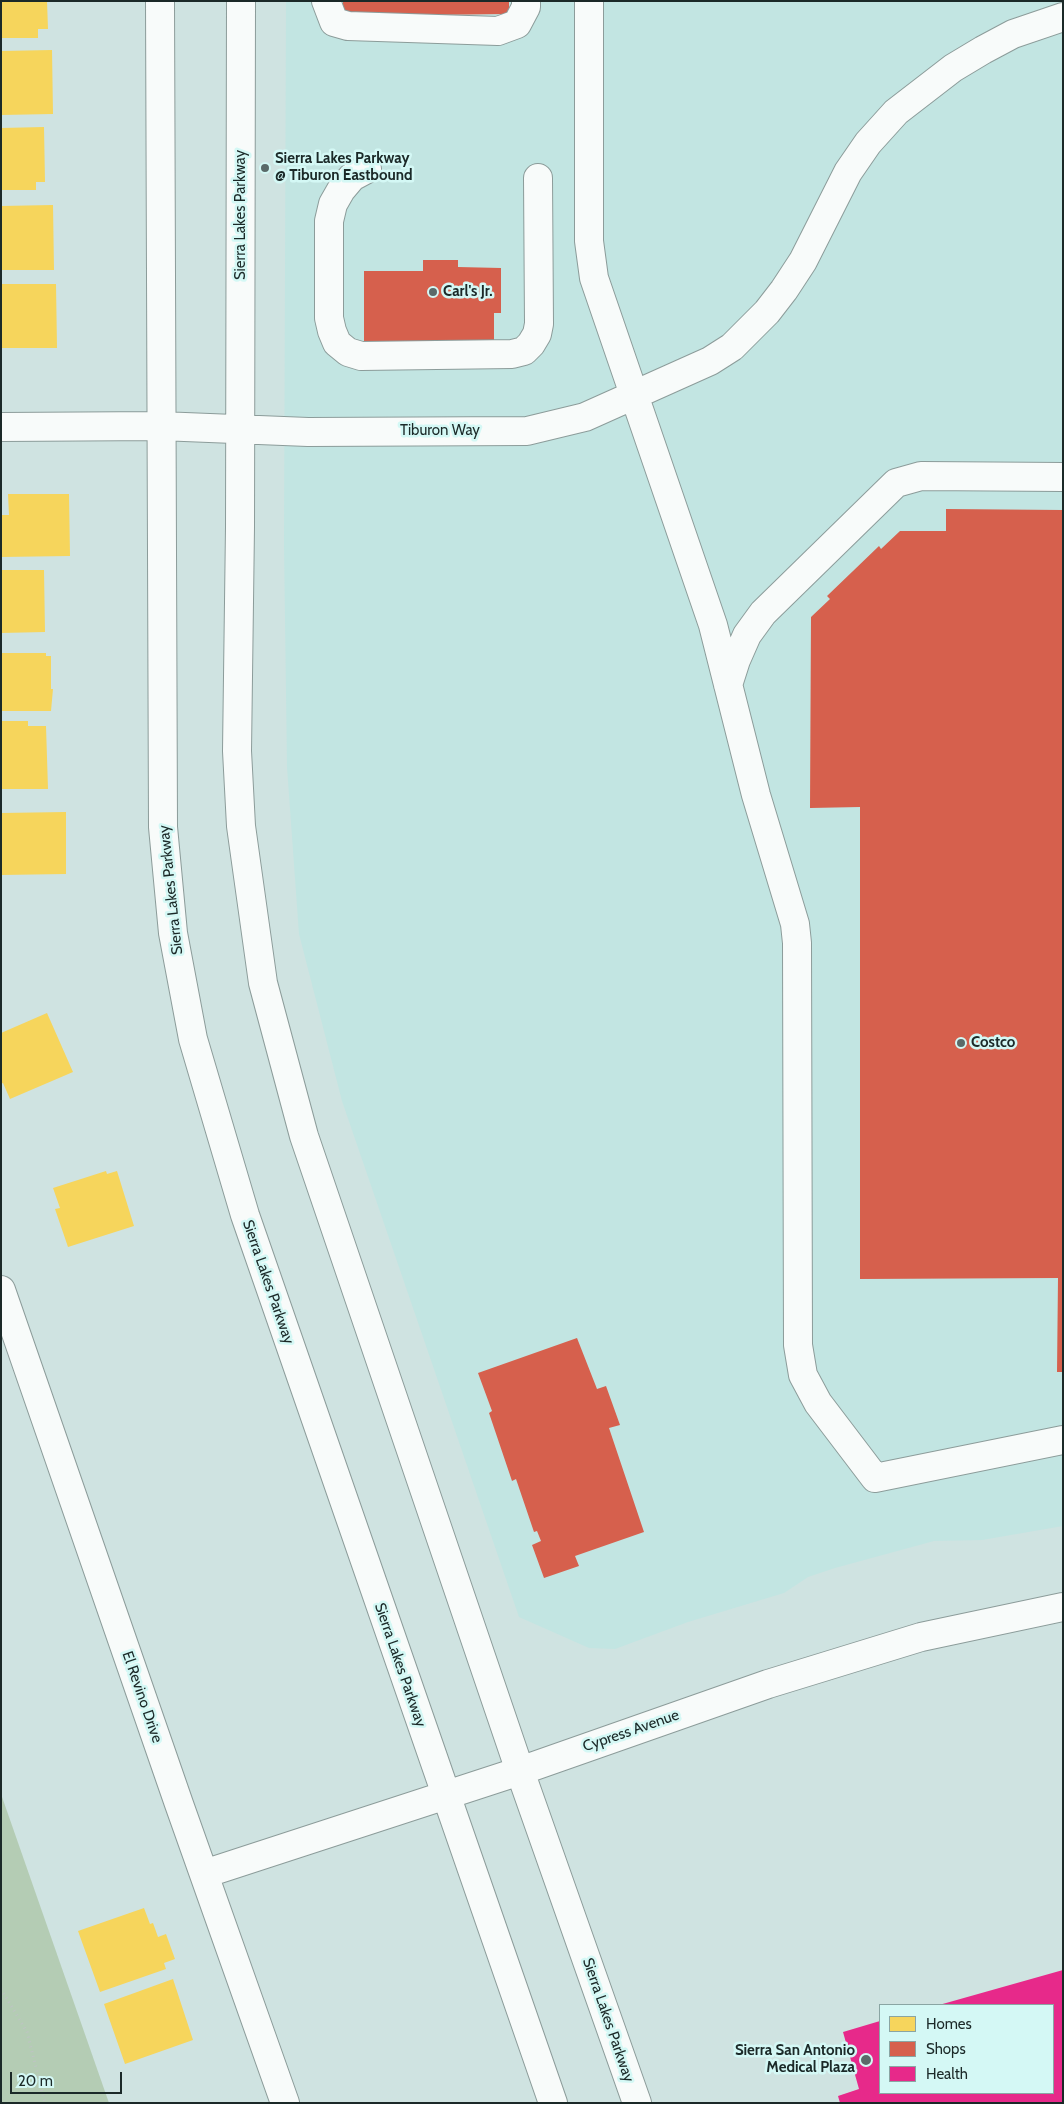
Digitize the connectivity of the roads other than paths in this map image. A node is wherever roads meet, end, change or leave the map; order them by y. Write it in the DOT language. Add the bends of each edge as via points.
graph roads {
  1 [pos="160,1"];
  2 [pos="240,1"];
  3 [pos="326,1"];
  4 [pos="526,1"];
  5 [pos="589,1"];
  6 [pos="1063,17"];
  7 [pos="367,169"];
  8 [pos="538,178"];
  9 [pos="634,397"];
  10 [pos="160,426"];
  11 [pos="1,427"];
  12 [pos="240,429"];
  13 [pos="1063,477"];
  14 [pos="728,685"];
  15 [pos="1,1290"];
  16 [pos="1063,1440"];
  17 [pos="1063,1607"];
  18 [pos="520,1771"];
  19 [pos="445,1795"];
  20 [pos="204,1874"];
  21 [pos="285,2103"];
  22 [pos="552,2103"];
  23 [pos="637,2103"];
  1 -- 10 [label="street, Sierra Lakes Parkway"];
  2 -- 12 [label="street, Sierra Lakes Parkway"];
  3 -- 4 [label="street" via="334,22 348,26 498,31 517,24"];
  5 -- 9 [label="street" via="590,260 599,297"];
  6 -- 9 [label="street, Tiburon Way" via="1013,34 983,50 946,73 896,112 848,172 803,261 767,312 732,346 710,361"];
  7 -- 8 [label="street" via="352,177 340,190 329,221 329,318 332,331 337,343 348,352 361,356 512,354 524,351 531,344 539,324"];
  9 -- 12 [label="street, Tiburon Way" via="585,417 527,431 308,432"];
  9 -- 14 [label="street" via="676,512 713,626"];
  10 -- 11 [label="street"];
  10 -- 12 [label="street"];
  10 -- 19 [label="street, Sierra Lakes Parkway" via="163,827 172,933 193,1039 245,1215"];
  12 -- 18 [label="street, Sierra Lakes Parkway" via="237,751 242,826 263,983 304,1136"];
  13 -- 14 [label="street" via="921,476 896,483 762,614 747,635"];
  14 -- 16 [label="street" via="756,795 795,924 798,1346 803,1375 818,1403 875,1478"];
  15 -- 20 [label="street, El Revino Drive"];
  17 -- 18 [label="street, Cypress Avenue" via="921,1637 841,1661"];
  18 -- 19 [label="street, Cypress Avenue"];
  18 -- 23 [label="street, Sierra Lakes Parkway"];
  19 -- 20 [label="street, Cypress Avenue"];
  19 -- 22 [label="street, Sierra Lakes Parkway"];
  20 -- 21 [label="street, El Revino Drive"];
}
